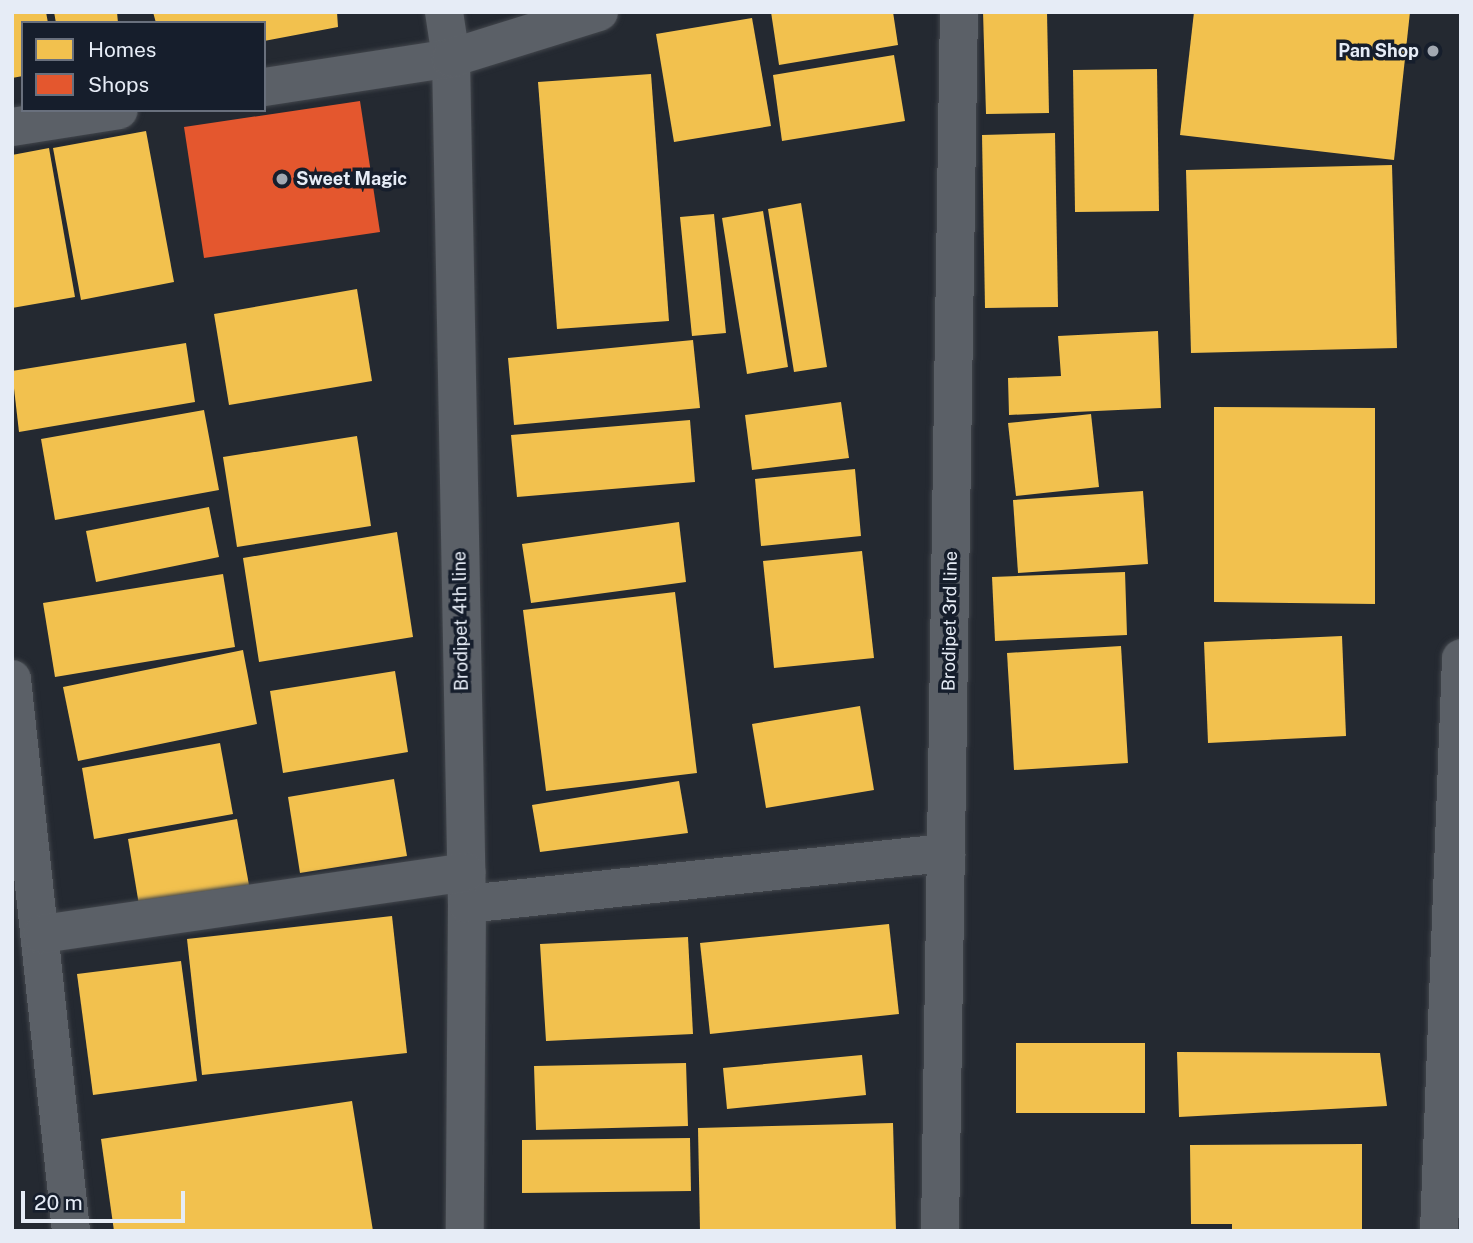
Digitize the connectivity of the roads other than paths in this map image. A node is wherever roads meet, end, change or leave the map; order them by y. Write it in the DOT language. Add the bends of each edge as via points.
graph roads {
  1 [pos="444,12"];
  2 [pos="599,12"];
  3 [pos="959,12"];
  4 [pos="451,58"];
  5 [pos="266,87"];
  6 [pos="106,112"];
  7 [pos="12,127"];
  8 [pos="1461,658"];
  9 [pos="12,678"];
  10 [pos="1456,833"];
  11 [pos="946,853"];
  12 [pos="466,888"];
  13 [pos="42,934"];
  14 [pos="1451,1162"];
  15 [pos="71,1231"];
  16 [pos="465,1231"];
  17 [pos="940,1231"];
  18 [pos="1439,1231"];
  1 -- 4 [label="street, Brodipet 4th line"];
  2 -- 4 [label="street"];
  3 -- 11 [label="street, Brodipet 3rd line"];
  4 -- 5 [label="street"];
  4 -- 12 [label="street, Brodipet 4th line"];
  6 -- 7 [label="street"];
  8 -- 10 [label="street"];
  9 -- 13 [label="street"];
  10 -- 14 [label="street"];
  11 -- 12 [label="street"];
  11 -- 17 [label="street, Brodipet 3rd line"];
  12 -- 13 [label="street"];
  12 -- 16 [label="street, Brodipet 4th line"];
  13 -- 15 [label="street"];
  14 -- 18 [label="street"];
}
